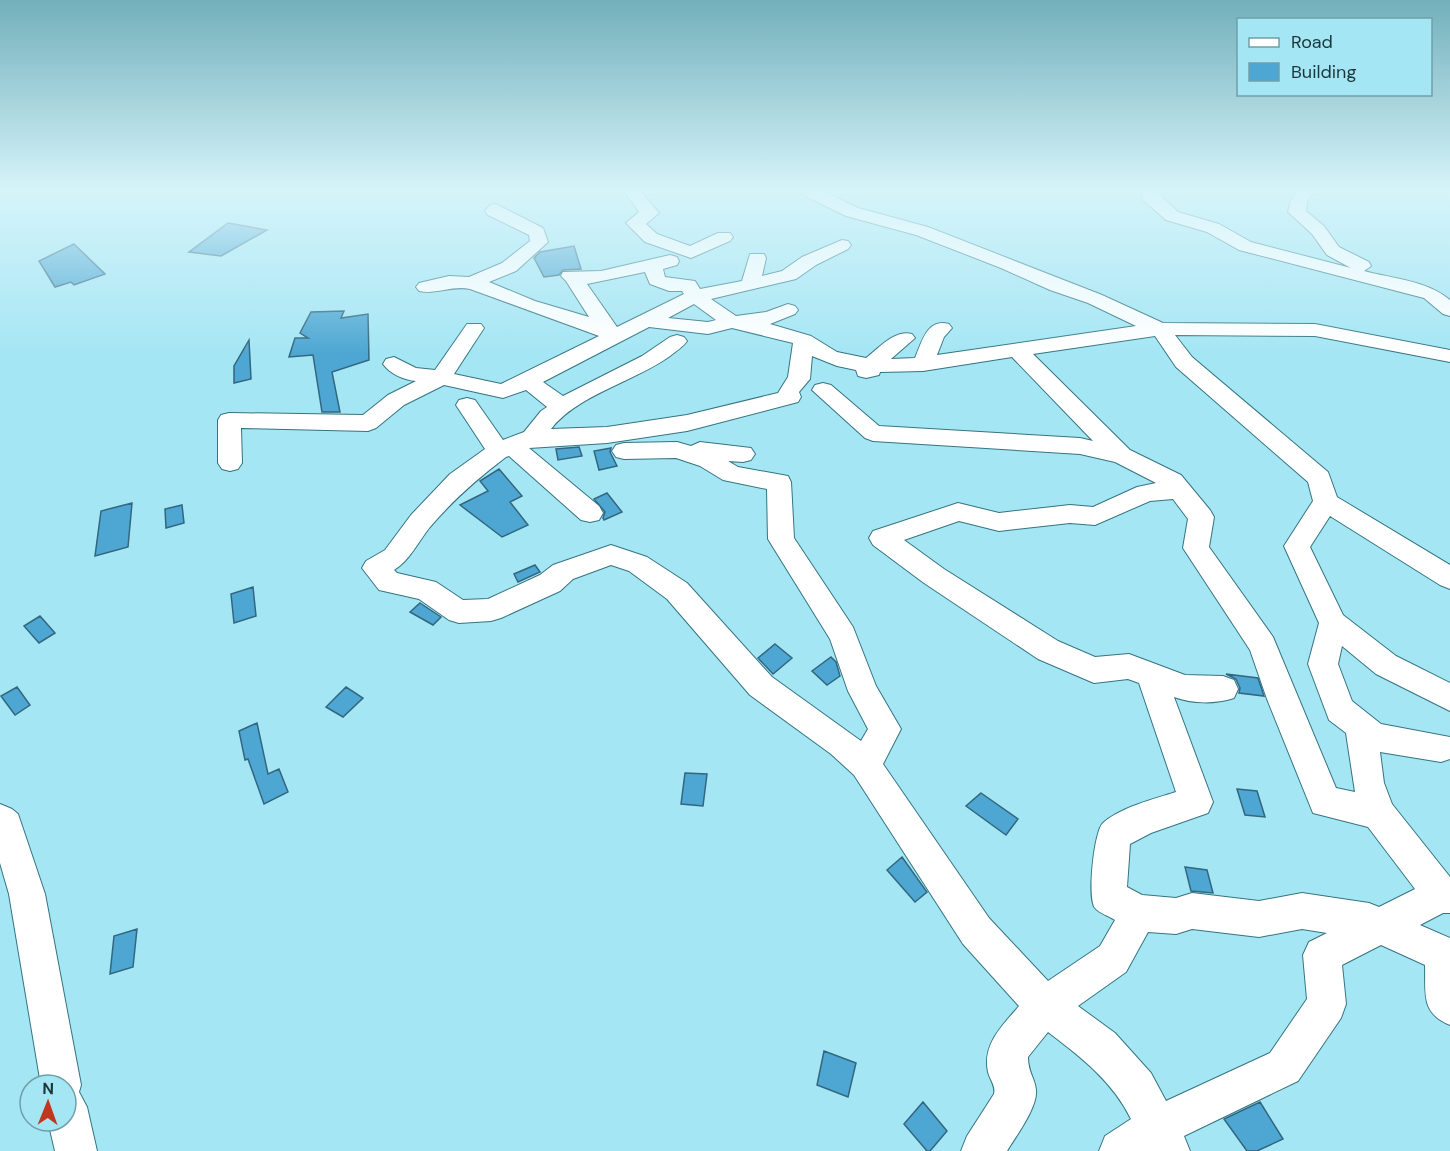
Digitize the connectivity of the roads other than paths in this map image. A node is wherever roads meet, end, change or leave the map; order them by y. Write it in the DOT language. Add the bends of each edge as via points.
graph roads {
  1 [pos="535,246"];
  2 [pos="672,246"];
  3 [pos="706,246"];
  4 [pos="841,246"];
  5 [pos="960,246"];
  6 [pos="1245,246"];
  7 [pos="1329,246"];
  8 [pos="691,253"];
  9 [pos="757,258"];
  10 [pos="653,267"];
  11 [pos="471,283"];
  12 [pos="750,285"];
  13 [pos="426,287"];
  14 [pos="1431,294"];
  15 [pos="695,296"];
  16 [pos="788,310"];
  17 [pos="1450,310"];
  18 [pos="645,322"];
  19 [pos="732,322"];
  20 [pos="474,328"];
  21 [pos="942,328"];
  22 [pos="1160,328"];
  23 [pos="614,337"];
  24 [pos="905,338"];
  25 [pos="804,340"];
  26 [pos="677,341"];
  27 [pos="1018,351"];
  28 [pos="1450,356"];
  29 [pos="649,361"];
  30 [pos="394,364"];
  31 [pos="872,364"];
  32 [pos="923,364"];
  33 [pos="847,377"];
  34 [pos="441,378"];
  35 [pos="528,381"];
  36 [pos="823,390"];
  37 [pos="466,405"];
  38 [pos="562,407"];
  39 [pos="514,445"];
  40 [pos="677,450"];
  41 [pos="624,452"];
  42 [pos="743,454"];
  43 [pos="1122,456"];
  44 [pos="230,463"];
  45 [pos="1179,490"];
  46 [pos="1326,502"];
  47 [pos="590,513"];
  48 [pos="1450,578"];
  49 [pos="1333,624"];
  50 [pos="1151,675"];
  51 [pos="1223,689"];
  52 [pos="1450,698"];
  53 [pos="1361,727"];
  54 [pos="1441,748"];
  55 [pos="865,765"];
  56 [pos="1378,813"];
  57 [pos="0,820"];
  58 [pos="1445,895"];
  59 [pos="1139,913"];
  60 [pos="1379,926"];
  61 [pos="1045,1006"];
  62 [pos="1450,1006"];
  63 [pos="59,1073"];
  64 [pos="72,1133"];
  65 [pos="1163,1139"];
  66 [pos="76,1151"];
  67 [pos="982,1151"];
  68 [pos="1120,1151"];
  1 -- 11 [label="street" via="509,267"];
  2 -- 8 [label="street"];
  3 -- 8 [label="street"];
  4 -- 12 [label="street" via="789,275"];
  5 -- 22 [label="street"];
  6 -- 14 [label="street"];
  7 -- 14 [label="street" via="1372,272"];
  8 -- 10 [label="street"];
  9 -- 12 [label="street"];
  10 -- 15 [label="street" via="657,280 669,285 688,285"];
  10 -- 23 [label="street" via="584,280 572,277"];
  11 -- 13 [label="street" via="446,281"];
  11 -- 23 [label="street" via="595,324"];
  12 -- 15 [label="street"];
  14 -- 17 [label="street"];
  15 -- 18 [label="street"];
  15 -- 19 [label="street"];
  16 -- 19 [label="street" via="770,318"];
  18 -- 19 [label="street" via="708,328"];
  18 -- 23 [label="street"];
  19 -- 25 [label="street"];
  20 -- 34 [label="street"];
  21 -- 32 [label="street" via="935,334"];
  22 -- 27 [label="street"];
  22 -- 28 [label="street" via="1315,330"];
  22 -- 46 [label="street" via="1184,362 1319,478"];
  23 -- 29 [label="street"];
  23 -- 35 [label="street"];
  24 -- 31 [label="street"];
  25 -- 31 [label="street" via="814,350 836,359"];
  25 -- 39 [label="street" via="799,379 788,391 790,397 687,423"];
  26 -- 29 [label="street"];
  27 -- 32 [label="street"];
  27 -- 43 [label="street"];
  29 -- 38 [label="street"];
  30 -- 34 [label="street" via="411,374"];
  31 -- 32 [label="street"];
  31 -- 33 [label="street" via="872,370"];
  34 -- 35 [label="street" via="503,391"];
  34 -- 44 [label="street" via="396,400 368,423 229,420"];
  35 -- 38 [label="street"];
  36 -- 43 [label="street" via="873,433 1080,446"];
  37 -- 39 [label="street"];
  38 -- 39 [label="street"];
  39 -- 47 [label="street"];
  39 -- 55 [label="street" via="459,480 394,557 375,568 389,582 426,590 459,612 491,610 550,583 563,572 611,555 638,564 677,591 761,686"];
  40 -- 41 [label="street"];
  40 -- 42 [label="street"];
  40 -- 55 [label="street" via="708,460 732,474 779,482 781,539 843,635 863,691 885,729"];
  43 -- 45 [label="street" via="1172,482"];
  45 -- 50 [label="street" via="1146,494 1095,516 1070,514 999,522 958,512 882,538 1048,650 1094,670 1129,666"];
  45 -- 56 [label="street" via="1201,517 1196,548 1263,646 1325,802"];
  46 -- 48 [label="street"];
  46 -- 49 [label="street" via="1297,546"];
  49 -- 52 [label="street" via="1386,664"];
  49 -- 53 [label="street" via="1323,664 1340,710"];
  50 -- 51 [label="street" via="1184,688"];
  50 -- 59 [label="street" via="1196,802 1143,819 1114,835 1108,896"];
  53 -- 54 [label="street" via="1374,738"];
  53 -- 56 [label="street" via="1368,783"];
  55 -- 61 [label="street" via="976,931"];
  56 -- 58 [label="street"];
  57 -- 63 [label="street" via="6,826 27,894"];
  58 -- 60 [label="street"];
  59 -- 60 [label="street" via="1176,916 1192,911 1259,919 1302,911"];
  59 -- 61 [label="street" via="1113,959"];
  60 -- 62 [label="street" via="1443,954 1445,999"];
  60 -- 65 [label="street" via="1322,955 1327,1004 1284,1067"];
  61 -- 65 [label="street" via="1101,1047 1137,1088"];
  61 -- 67 [label="street" via="1008,1050 1008,1071 1016,1090 1013,1103"];
  64 -- 66 [label="street"];
  65 -- 68 [label="street"];
}
